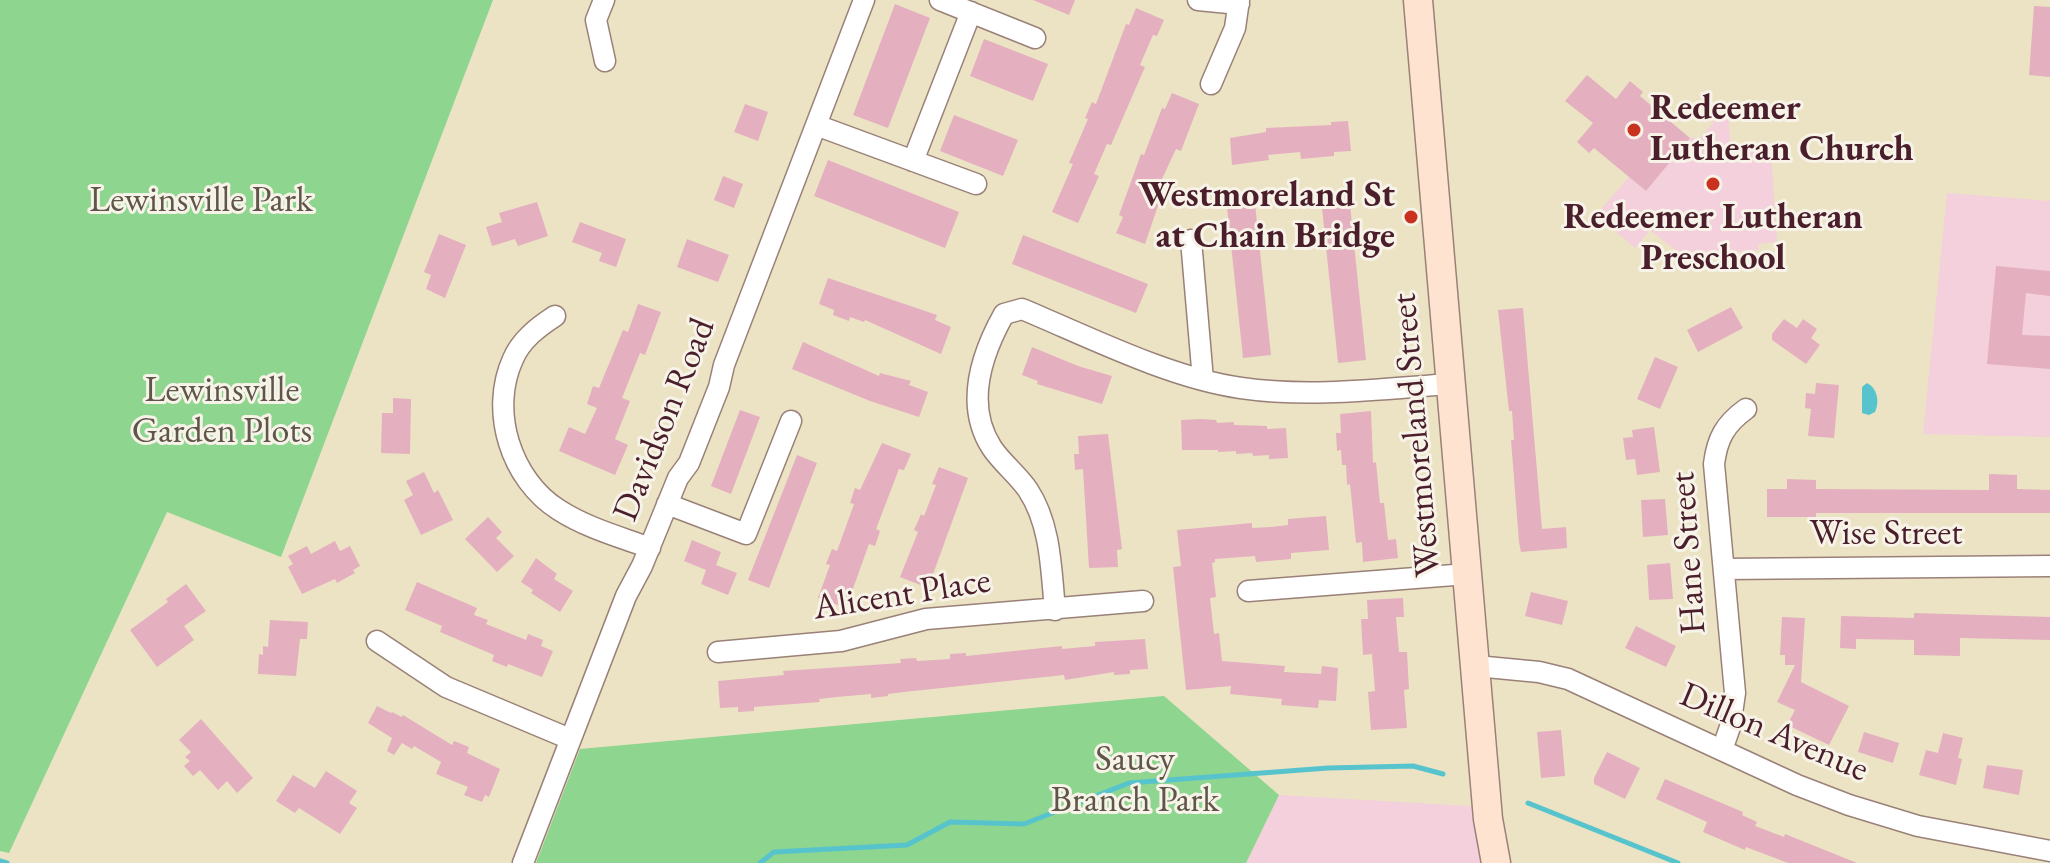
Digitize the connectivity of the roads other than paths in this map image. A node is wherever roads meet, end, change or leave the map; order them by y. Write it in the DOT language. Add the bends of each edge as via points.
graph roads {
  1 [pos="604,0"];
  2 [pos="864,0"];
  3 [pos="940,0"];
  4 [pos="1198,0"];
  5 [pos="1418,0"];
  6 [pos="1239,2"];
  7 [pos="971,12"];
  8 [pos="1035,38"];
  9 [pos="605,61"];
  10 [pos="1211,84"];
  11 [pos="816,125"];
  12 [pos="913,161"];
  13 [pos="976,184"];
  14 [pos="1191,240"];
  15 [pos="555,316"];
  16 [pos="1203,380"];
  17 [pos="1450,384"];
  18 [pos="1746,409"];
  19 [pos="791,421"];
  20 [pos="667,504"];
  21 [pos="650,548"];
  22 [pos="2050,566"];
  23 [pos="1724,569"];
  24 [pos="1467,574"];
  25 [pos="1248,591"];
  26 [pos="1143,601"];
  27 [pos="1055,610"];
  28 [pos="377,641"];
  29 [pos="718,652"];
  30 [pos="1476,666"];
  31 [pos="570,739"];
  32 [pos="1722,750"];
  33 [pos="2050,851"];
  34 [pos="523,863"];
  35 [pos="1496,863"];
  1 -- 9 [label="street" via="596,20"];
  2 -- 11 [label="street, Davidson Road"];
  3 -- 7 [label="street"];
  4 -- 6 [label="street"];
  5 -- 17 [label="main road, Westmoreland Street"];
  6 -- 10 [label="street" via="1235,28"];
  7 -- 8 [label="street"];
  7 -- 12 [label="street"];
  11 -- 12 [label="street"];
  11 -- 20 [label="street, Davidson Road" via="719,387"];
  12 -- 13 [label="street"];
  14 -- 16 [label="street"];
  15 -- 21 [label="street" via="524,342 505,385 506,435 514,456 533,487 558,509"];
  16 -- 17 [label="street" via="1315,393"];
  16 -- 27 [label="street" via="1022,309 1004,314 985,355 976,408 981,429 1028,489 1040,515"];
  17 -- 24 [label="main road, Westmoreland Street"];
  18 -- 23 [label="street, Hane Street" via="1716,446"];
  19 -- 20 [label="street" via="746,534"];
  20 -- 21 [label="street, Davidson Road"];
  21 -- 31 [label="street, Davidson Road"];
  22 -- 23 [label="street, Wise Street"];
  23 -- 32 [label="street, Hane Street" via="1735,693"];
  24 -- 25 [label="street"];
  24 -- 30 [label="main road, Westmoreland Street"];
  26 -- 27 [label="street, Alicent Place"];
  27 -- 29 [label="street, Alicent Place" via="926,619 841,641"];
  28 -- 31 [label="street" via="446,687"];
  30 -- 32 [label="street, Dillon Avenue" via="1568,679"];
  30 -- 35 [label="main road, Westmoreland Street"];
  31 -- 34 [label="street, Davidson Road"];
  32 -- 33 [label="street, Dillon Avenue" via="1797,785 1897,821"];
}
